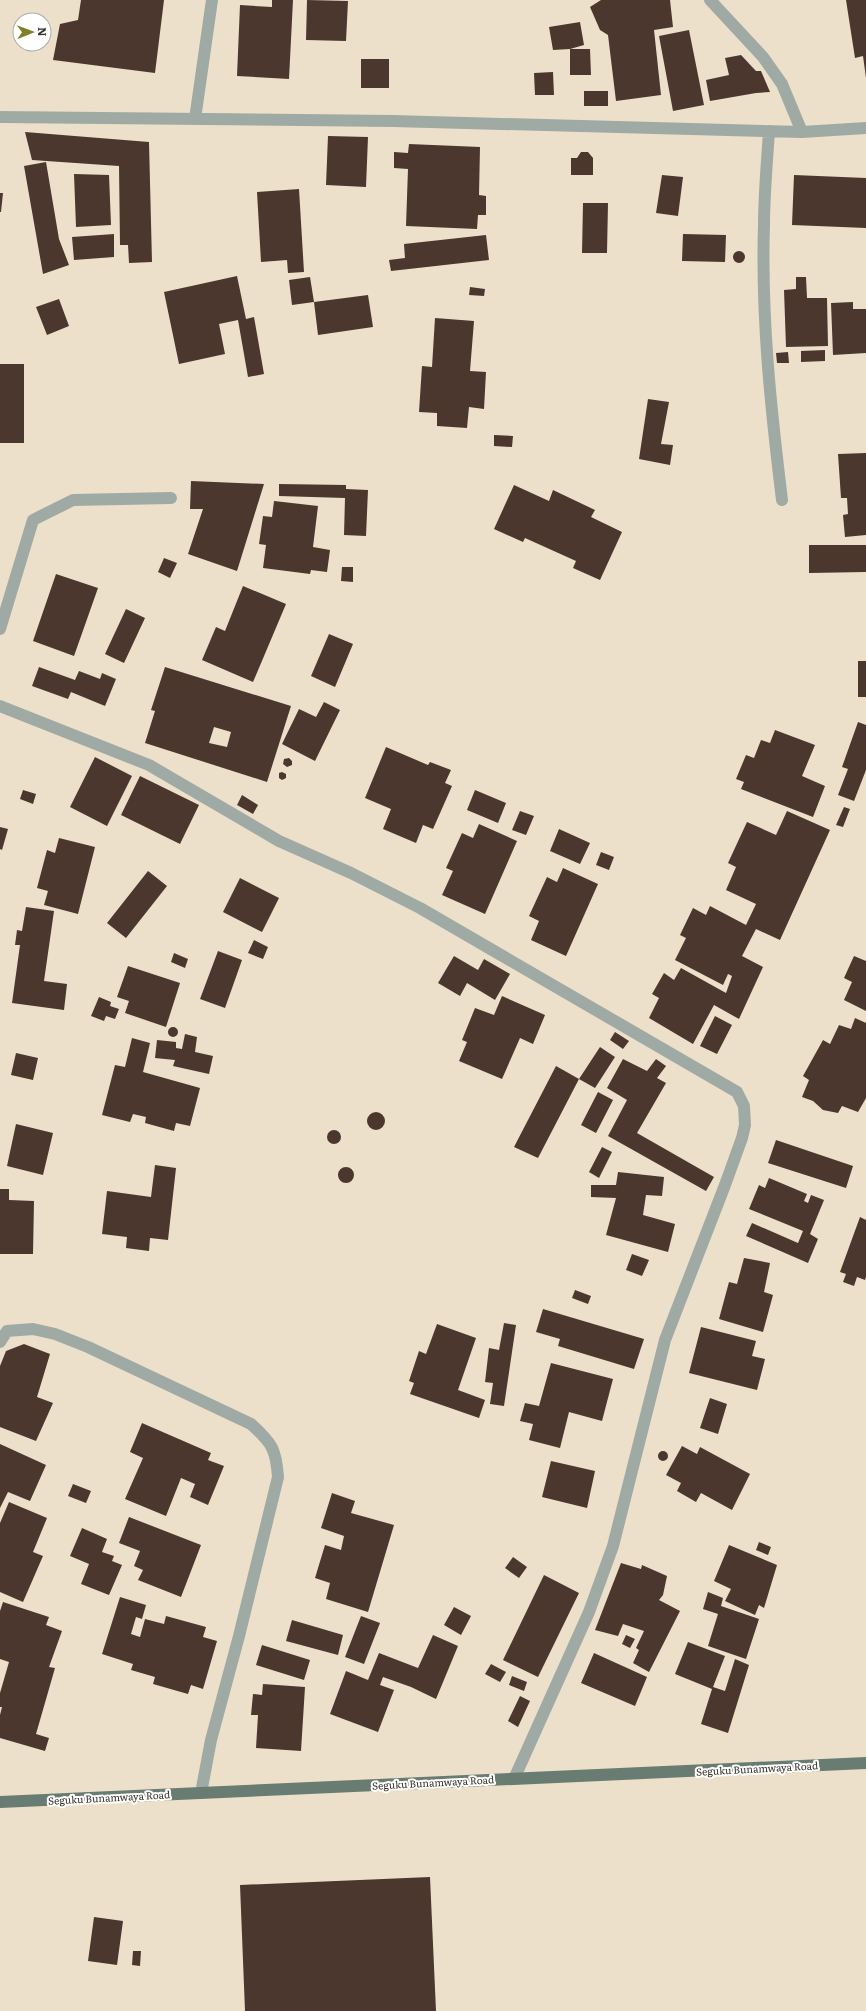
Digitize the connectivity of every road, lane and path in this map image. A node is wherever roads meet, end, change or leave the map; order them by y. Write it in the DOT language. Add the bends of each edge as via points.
graph roads {
  1 [pos="212,0"];
  2 [pos="710,0"];
  3 [pos="0,117"];
  4 [pos="195,120"];
  5 [pos="866,128"];
  6 [pos="769,131"];
  7 [pos="802,132"];
  8 [pos="171,498"];
  9 [pos="782,500"];
  10 [pos="0,629"];
  11 [pos="0,706"];
  12 [pos="0,1342"];
  13 [pos="866,1763"];
  14 [pos="514,1778"];
  15 [pos="201,1793"];
  16 [pos="0,1802"];
  1 -- 4 [label="street"];
  2 -- 7 [label="street" via="763,56 782,84"];
  3 -- 4 [label="street"];
  4 -- 6 [label="street" via="393,121"];
  5 -- 7 [label="street"];
  6 -- 7 [label="street"];
  6 -- 9 [label="street" via="764,226 765,302 772,422"];
  8 -- 10 [label="street" via="73,500 33,520"];
  11 -- 14 [label="street" via="149,765 279,841 420,908 737,1092 744,1106 745,1125 742,1138 665,1340 613,1546 589,1612"];
  12 -- 15 [label="street" via="7,1332 33,1329 75,1342 251,1424 267,1439 276,1456 278,1477 240,1636 211,1740"];
  13 -- 14 [label="main road, Seguku Bunamwaya Road"];
  14 -- 15 [label="main road, Seguku Bunamwaya Road"];
  15 -- 16 [label="main road, Seguku Bunamwaya Road"];
}
